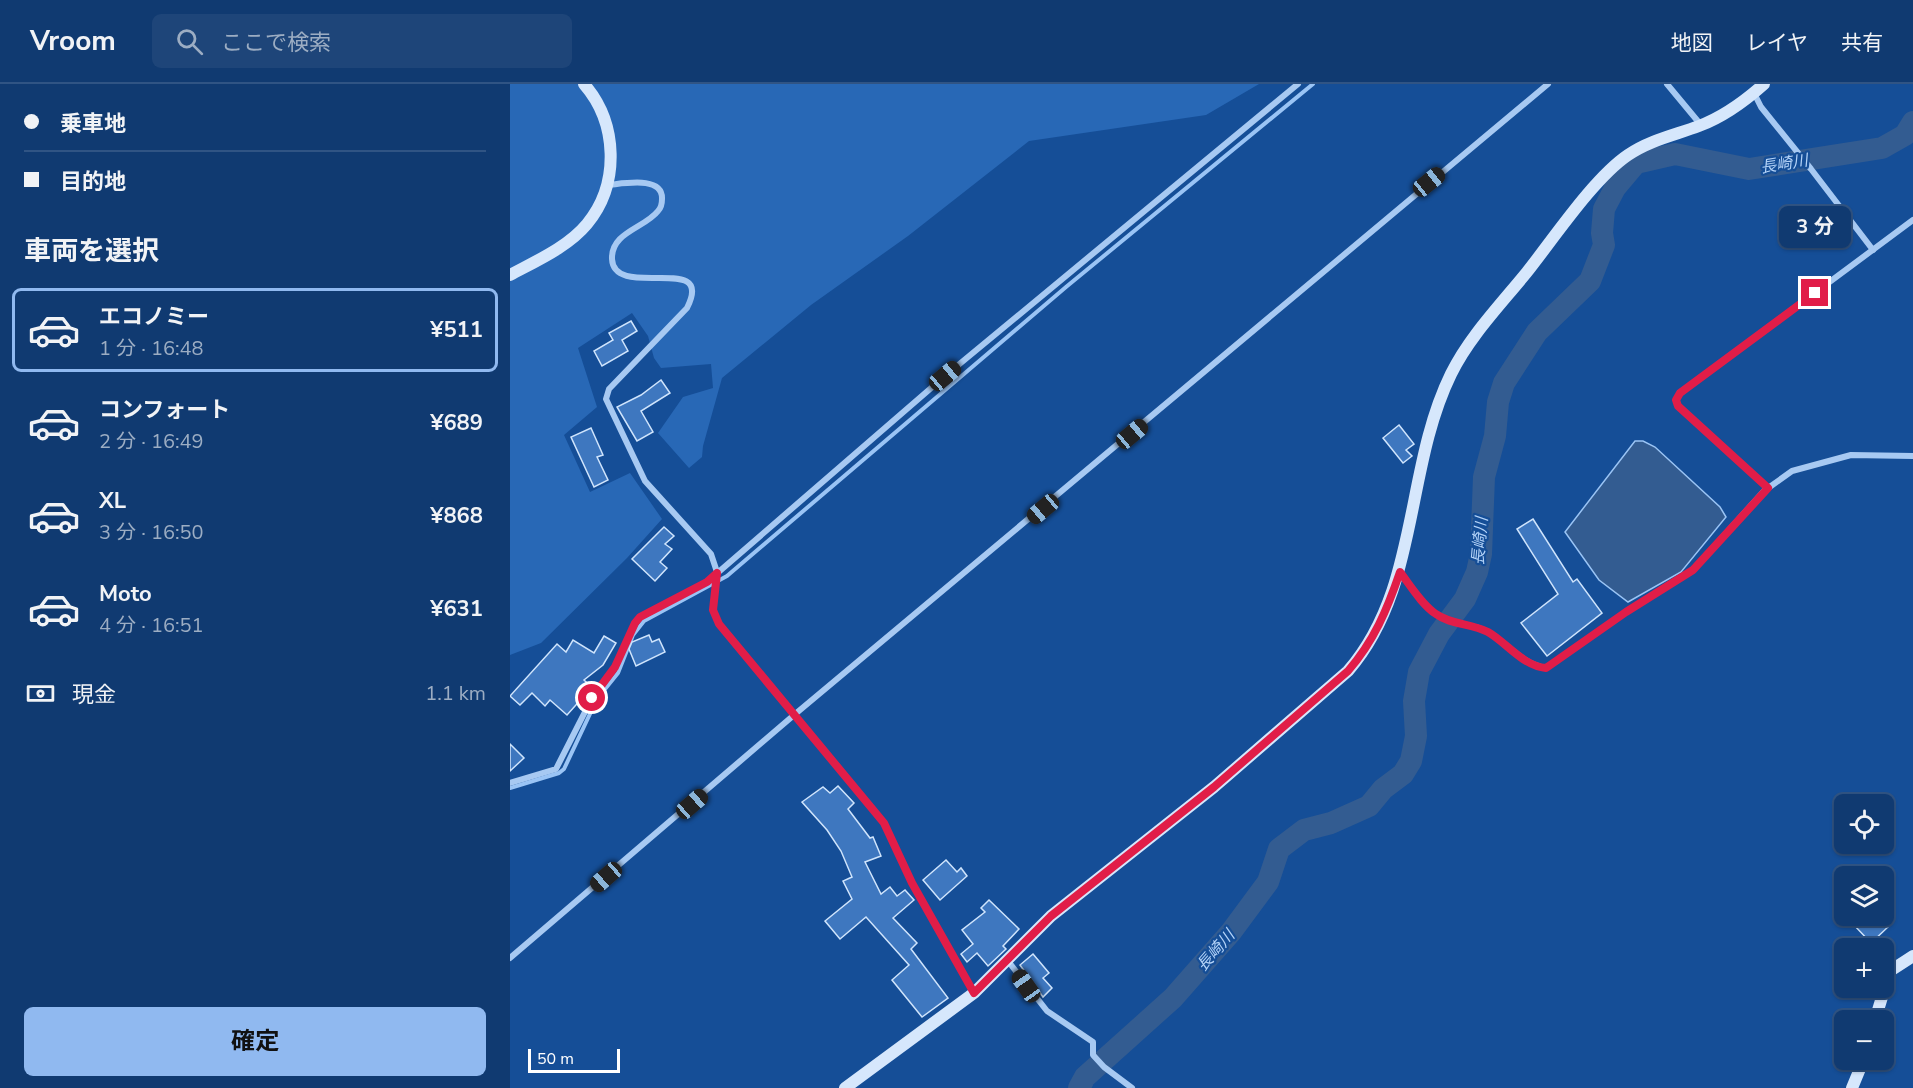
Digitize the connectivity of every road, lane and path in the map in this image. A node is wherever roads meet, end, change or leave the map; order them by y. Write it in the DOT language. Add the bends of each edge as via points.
graph roads {
  1 [pos="584,84"];
  2 [pos="1298,84"];
  3 [pos="1548,84"];
  4 [pos="1667,84"];
  5 [pos="1759,88"];
  6 [pos="1701,125"];
  7 [pos="607,185"];
  8 [pos="1913,220"];
  9 [pos="1873,250"];
  10 [pos="510,275"];
  11 [pos="1913,456"];
  12 [pos="1768,488"];
  13 [pos="1400,572"];
  14 [pos="716,576"];
  15 [pos="795,715"];
  16 [pos="510,783"];
  17 [pos="1913,956"];
  18 [pos="510,958"];
  19 [pos="1008,961"];
  20 [pos="974,993"];
  21 [pos="1878,1010"];
  22 [pos="1859,1070"];
  23 [pos="845,1088"];
  24 [pos="1132,1088"];
  25 [pos="1852,1088"];
  1 -- 7 [label="street" via="601,107 610,137"];
  2 -- 14 [label="street" via="945,376"];
  3 -- 15 [label="street"];
  4 -- 6 [label="street"];
  5 -- 6 [label="street" via="1726,113"];
  5 -- 9 [label="street" via="1761,107"];
  6 -- 13 [label="street" via="1646,144 1608,172 1466,349 1441,397 1426,438"];
  7 -- 10 [label="street" via="594,214 576,234"];
  7 -- 14 [label="street" via="648,183 662,192 663,201 658,212 615,245 612,259 616,271 626,278 684,280 693,297 687,308 616,380 606,399 645,481 711,554"];
  8 -- 9 [label="street"];
  9 -- 12 [label="street" via="1680,393 1676,400"];
  11 -- 12 [label="street" via="1851,454 1792,471"];
  12 -- 13 [label="street" via="1693,570 1546,668 1533,664 1481,629 1450,622 1434,613"];
  13 -- 19 [label="street" via="1386,614 1367,649 1348,671 1214,787 1051,916"];
  14 -- 15 [label="street" via="713,610 719,624"];
  14 -- 16 [label="street" via="640,617 556,769"];
  15 -- 18 [label="street"];
  15 -- 20 [label="street" via="884,823 912,883"];
  17 -- 21 [label="street" via="1890,971"];
  19 -- 20 [label="street"];
  19 -- 24 [label="street" via="1047,1011 1093,1042 1093,1055"];
  20 -- 23 [label="street"];
  22 -- 25 [label="street"];
}
